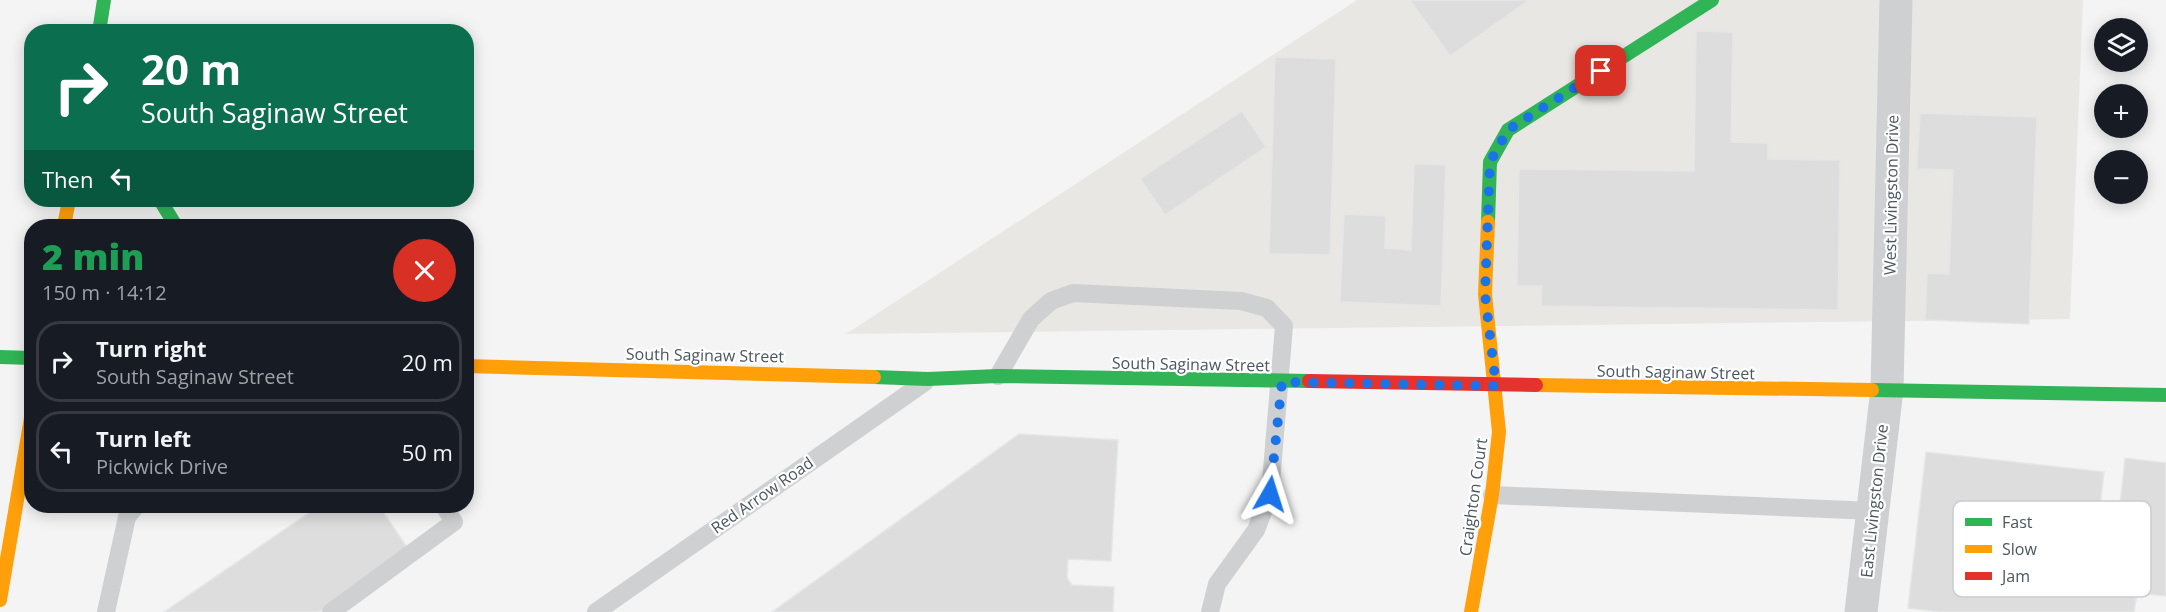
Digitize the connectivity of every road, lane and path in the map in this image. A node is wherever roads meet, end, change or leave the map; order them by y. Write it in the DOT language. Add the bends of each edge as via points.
graph roads {
  1 [pos="104,0"];
  2 [pos="1712,0"];
  3 [pos="1896,0"];
  4 [pos="100,24"];
  5 [pos="0,357"];
  6 [pos="24,358"];
  7 [pos="474,366"];
  8 [pos="998,376"];
  9 [pos="928,379"];
  10 [pos="1282,382"];
  11 [pos="1496,386"];
  12 [pos="1887,389"];
  13 [pos="2166,395"];
  14 [pos="24,459"];
  15 [pos="1492,495"];
  16 [pos="1874,511"];
  17 [pos="130,513"];
  18 [pos="448,513"];
  19 [pos="0,600"];
  20 [pos="106,612"];
  21 [pos="331,612"];
  22 [pos="596,612"];
  23 [pos="1210,612"];
  24 [pos="1471,612"];
  25 [pos="1861,612"];
  1 -- 4 [label="main road"];
  2 -- 11 [label="main road, Craighton Court" via="1508,130 1490,162 1485,294"];
  3 -- 12 [label="street, West Livingston Drive"];
  5 -- 6 [label="main road"];
  7 -- 9 [label="main road, South Saginaw Street"];
  8 -- 9 [label="main road, South Saginaw Street"];
  8 -- 10 [label="main road, South Saginaw Street"];
  8 -- 10 [label="lane" via="1031,319 1051,301 1074,293 1096,293 1241,301 1267,308 1284,326"];
  9 -- 22 [label="lane, Red Arrow Road"];
  10 -- 11 [label="main road, South Saginaw Street"];
  10 -- 23 [label="lane" via="1270,494 1256,531 1217,584"];
  11 -- 12 [label="main road, South Saginaw Street"];
  11 -- 15 [label="main road, Craighton Court" via="1499,432"];
  12 -- 13 [label="main road, South Saginaw Street"];
  12 -- 16 [label="street, East Livingston Drive"];
  14 -- 19 [label="main road"];
  15 -- 16 [label="lane"];
  15 -- 24 [label="main road, Craighton Court"];
  16 -- 25 [label="street, East Livingston Drive"];
  17 -- 20 [label="lane"];
  18 -- 21 [label="lane" via="454,522"];
}
